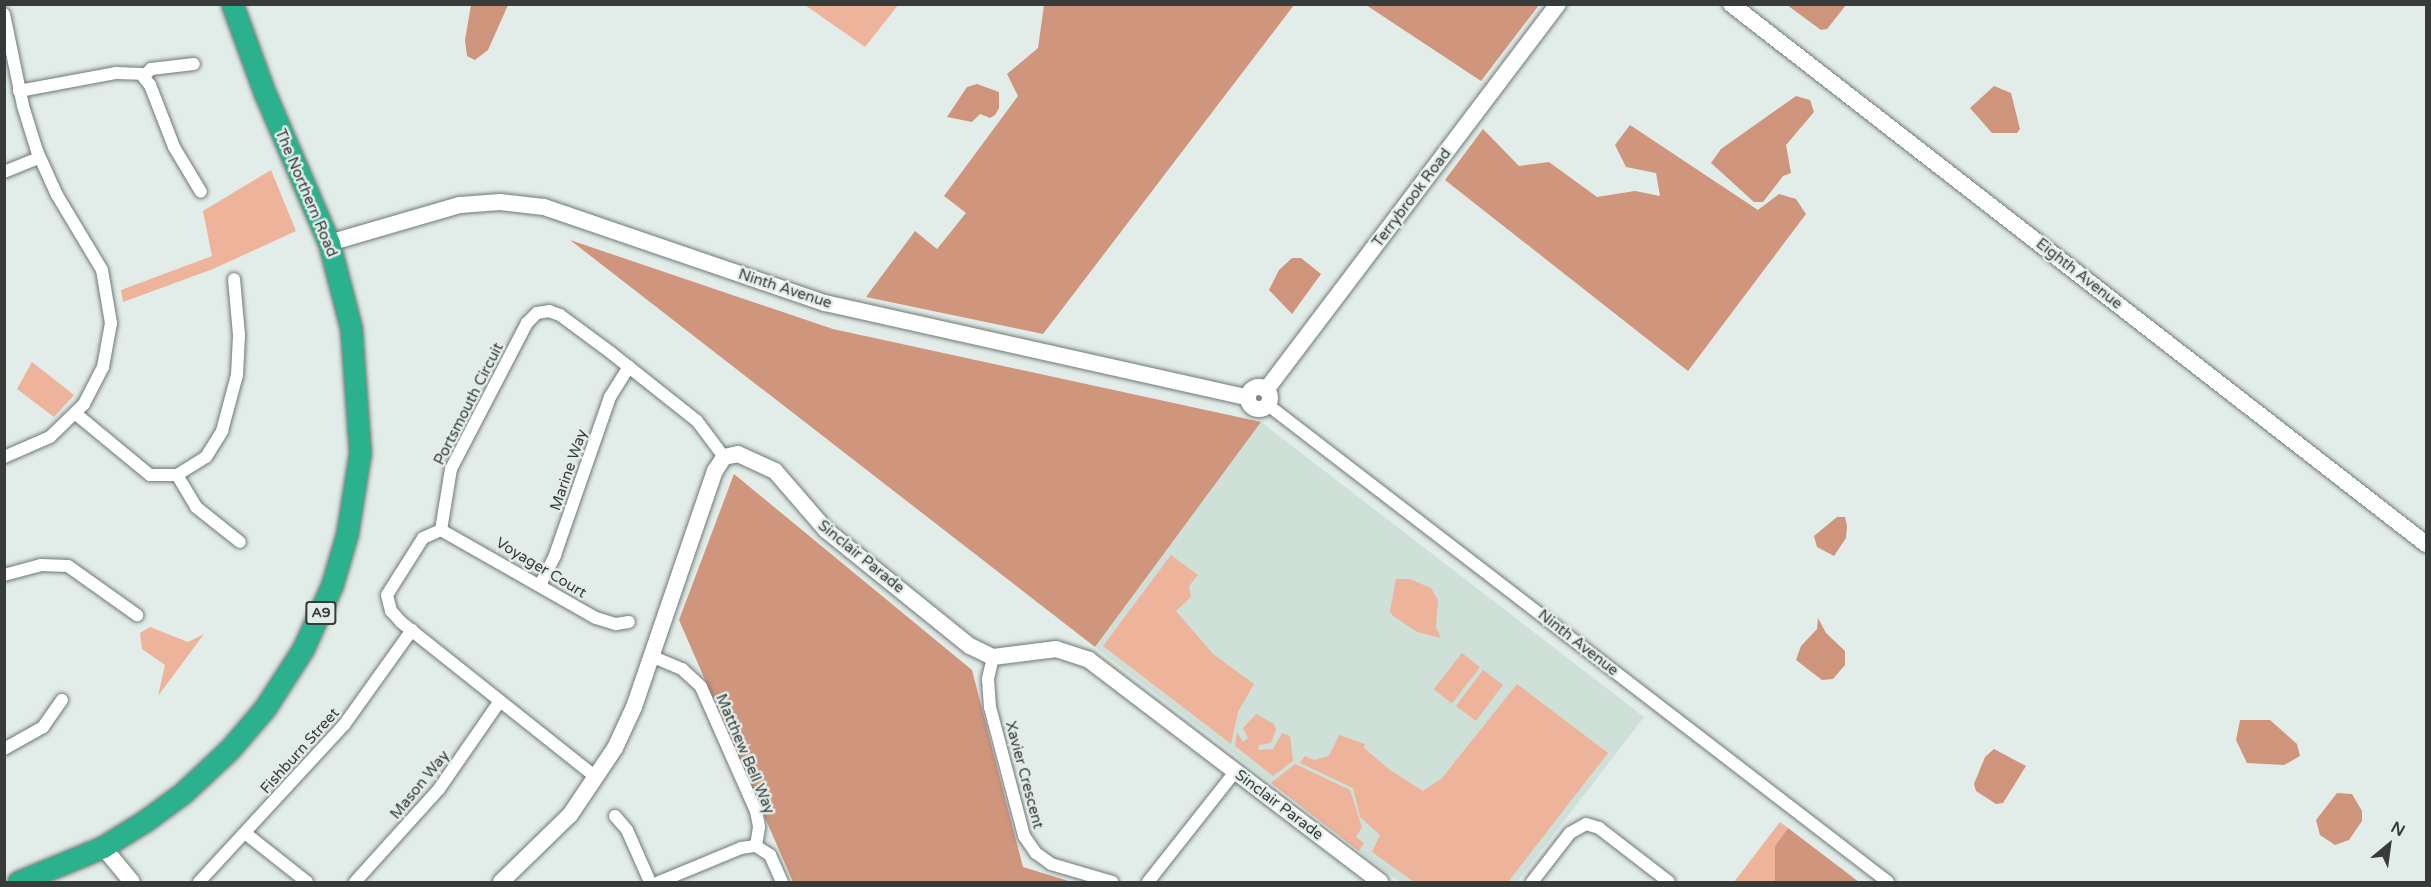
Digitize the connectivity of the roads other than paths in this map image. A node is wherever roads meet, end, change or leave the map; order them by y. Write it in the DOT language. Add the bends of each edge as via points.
graph roads {
  1 [pos="232,4"];
  2 [pos="1558,4"];
  3 [pos="1731,4"];
  4 [pos="4,14"];
  5 [pos="194,64"];
  6 [pos="144,76"];
  7 [pos="19,90"];
  8 [pos="39,158"];
  9 [pos="4,172"];
  10 [pos="201,192"];
  11 [pos="329,243"];
  12 [pos="234,279"];
  13 [pos="629,367"];
  14 [pos="1267,398"];
  15 [pos="76,414"];
  16 [pos="724,457"];
  17 [pos="4,458"];
  18 [pos="177,475"];
  19 [pos="441,530"];
  20 [pos="240,542"];
  21 [pos="2427,544"];
  22 [pos="4,575"];
  23 [pos="540,585"];
  24 [pos="137,615"];
  25 [pos="629,622"];
  26 [pos="412,630"];
  27 [pos="651,656"];
  28 [pos="993,657"];
  29 [pos="62,700"];
  30 [pos="500,700"];
  31 [pos="4,749"];
  32 [pos="1235,772"];
  33 [pos="597,778"];
  34 [pos="615,816"];
  35 [pos="245,832"];
  36 [pos="756,846"];
  37 [pos="103,847"];
  38 [pos="18,882"];
  39 [pos="132,882"];
  40 [pos="199,882"];
  41 [pos="308,882"];
  42 [pos="355,882"];
  43 [pos="501,882"];
  44 [pos="650,882"];
  45 [pos="659,882"];
  46 [pos="782,882"];
  47 [pos="1112,882"];
  48 [pos="1148,882"];
  49 [pos="1380,882"];
  50 [pos="1532,882"];
  51 [pos="1669,882"];
  52 [pos="1888,882"];
  1 -- 11 [label="highway, The Northern Road / A9" via="265,94"];
  2 -- 14 [label="main road, Terrybrook Road"];
  3 -- 21 [label="main road, Eighth Avenue"];
  4 -- 7 [label="street"];
  5 -- 6 [label="street" via="156,68"];
  6 -- 7 [label="street" via="116,73"];
  6 -- 10 [label="street" via="174,147"];
  7 -- 8 [label="street"];
  8 -- 9 [label="street"];
  8 -- 15 [label="street" via="96,258 109,295 111,331 106,359 96,386"];
  11 -- 14 [label="main road, Ninth Avenue" via="460,205 500,202 544,207 825,303 1247,397 1255,409"];
  11 -- 37 [label="highway, The Northern Road / A9" via="351,328 361,427 355,495 332,585 291,670 239,739 183,793"];
  12 -- 18 [label="street" via="239,343 230,406 210,452"];
  13 -- 16 [label="street, Portsmouth Circuit" via="703,426"];
  13 -- 19 [label="street, Portsmouth Circuit" via="560,315 545,311 533,316 451,469"];
  13 -- 23 [label="street, Marine Way" via="610,397 555,555"];
  14 -- 52 [label="street, Ninth Avenue"];
  15 -- 17 [label="street" via="42,442"];
  15 -- 18 [label="street" via="146,472 162,477"];
  16 -- 27 [label="main road" via="715,471"];
  16 -- 28 [label="main road, Sinclair Parade" via="747,457 775,471 826,530 970,646"];
  18 -- 20 [label="street" via="196,507"];
  19 -- 23 [label="street, Voyager Court"];
  19 -- 26 [label="street" via="423,538 387,595 391,611"];
  22 -- 24 [label="street" via="41,565 68,566"];
  23 -- 25 [label="street, Voyager Court" via="596,618 616,624"];
  26 -- 30 [label="street"];
  26 -- 35 [label="street, Fishburn Street" via="344,725"];
  27 -- 33 [label="main road" via="624,730"];
  27 -- 36 [label="street, Matthew Bell Way" via="682,669 701,687 756,811"];
  28 -- 32 [label="main road, Sinclair Parade" via="1056,649 1078,654"];
  28 -- 47 [label="street, Xavier Crescent" via="988,680 990,707 1024,836 1036,853 1051,864"];
  29 -- 31 [label="street" via="43,727"];
  30 -- 33 [label="street"];
  30 -- 42 [label="street, Mason Way" via="439,789"];
  32 -- 48 [label="street"];
  32 -- 49 [label="main road, Sinclair Parade"];
  33 -- 43 [label="main road" via="562,823"];
  34 -- 44 [label="street" via="627,830"];
  35 -- 40 [label="street, Fishburn Street"];
  35 -- 41 [label="street"];
  36 -- 45 [label="street" via="741,848"];
  36 -- 46 [label="street" via="770,855"];
  37 -- 38 [label="highway, The Northern Road / A9"];
  37 -- 39 [label="main road"];
  50 -- 51 [label="street" via="1570,833 1586,824 1599,828"];
}
